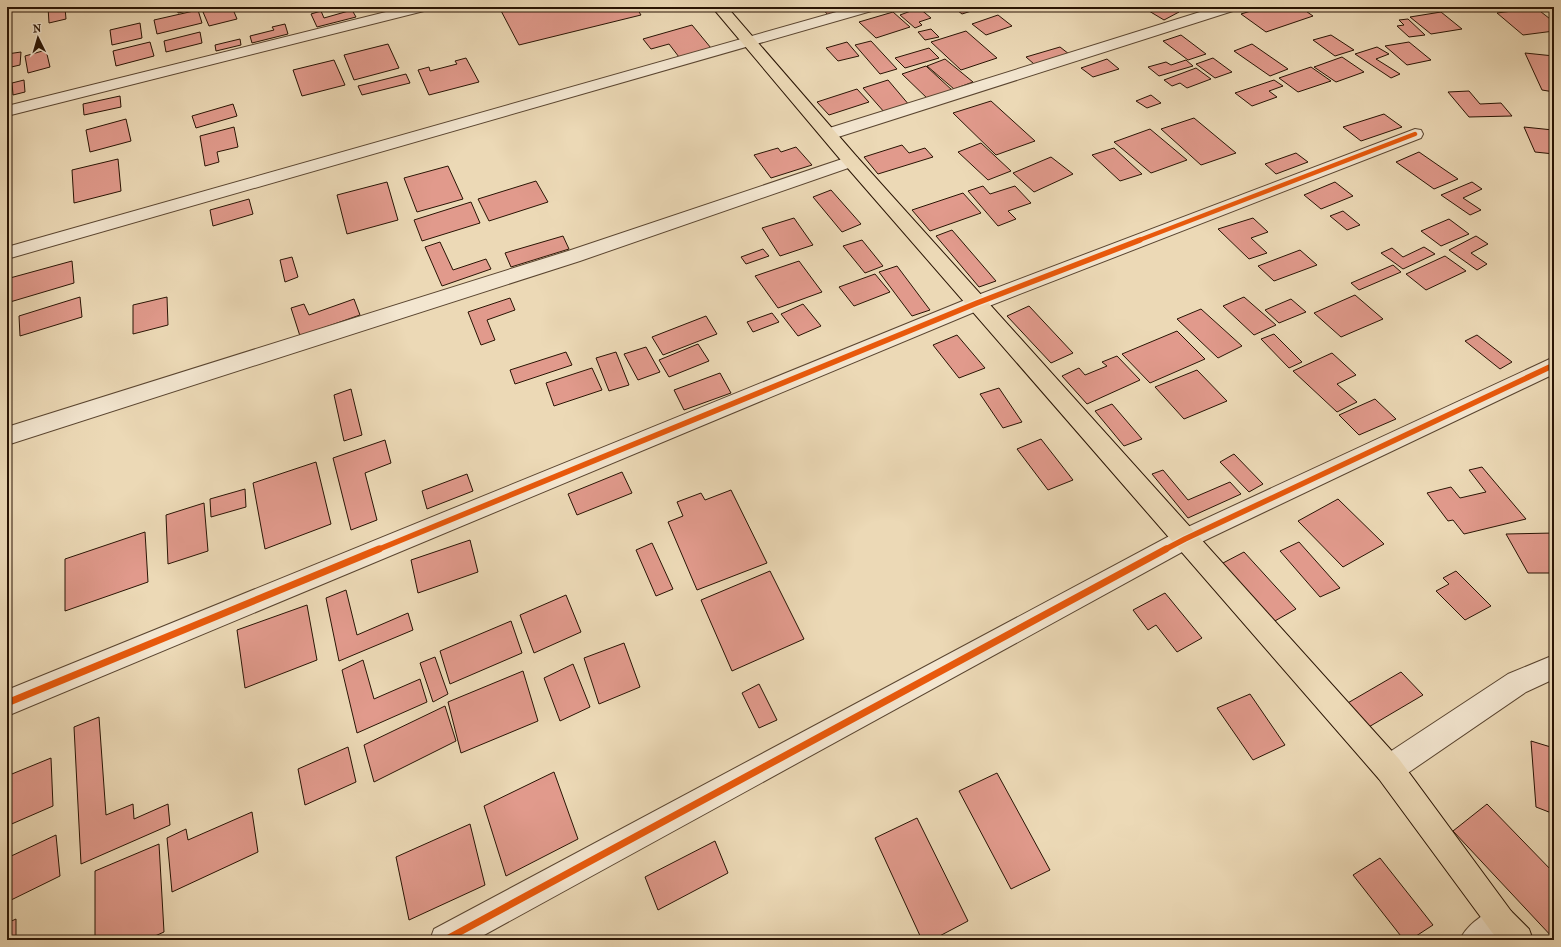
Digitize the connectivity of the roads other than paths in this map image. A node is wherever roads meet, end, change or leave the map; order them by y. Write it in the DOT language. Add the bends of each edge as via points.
graph roads {
  1 [pos="423,7"];
  2 [pos="719,7"];
  3 [pos="870,7"];
  4 [pos="1231,7"];
  5 [pos="748,43"];
  6 [pos="7,110"];
  7 [pos="830,134"];
  8 [pos="1415,134"];
  9 [pos="851,162"];
  10 [pos="7,253"];
  11 [pos="977,303"];
  12 [pos="1554,365"];
  13 [pos="7,436"];
  14 [pos="1186,539"];
  15 [pos="1554,667"];
  16 [pos="7,703"];
  17 [pos="1388,769"];
  18 [pos="1510,930"];
  19 [pos="446,940"];
  20 [pos="1475,940"];
  1 -- 6 [label="street"];
  2 -- 5 [label="main road"];
  3 -- 5 [label="street"];
  4 -- 7 [label="street"];
  5 -- 7 [label="main road"];
  5 -- 10 [label="street"];
  7 -- 9 [label="main road"];
  8 -- 11 [label="street"];
  9 -- 11 [label="main road"];
  9 -- 13 [label="street" via="574,256"];
  11 -- 14 [label="main road"];
  11 -- 16 [label="street"];
  12 -- 14 [label="street"];
  14 -- 17 [label="main road"];
  14 -- 19 [label="street"];
  15 -- 17 [label="street" via="1516,683"];
  17 -- 18 [label="main road"];
  18 -- 20 [label="street"];
}
